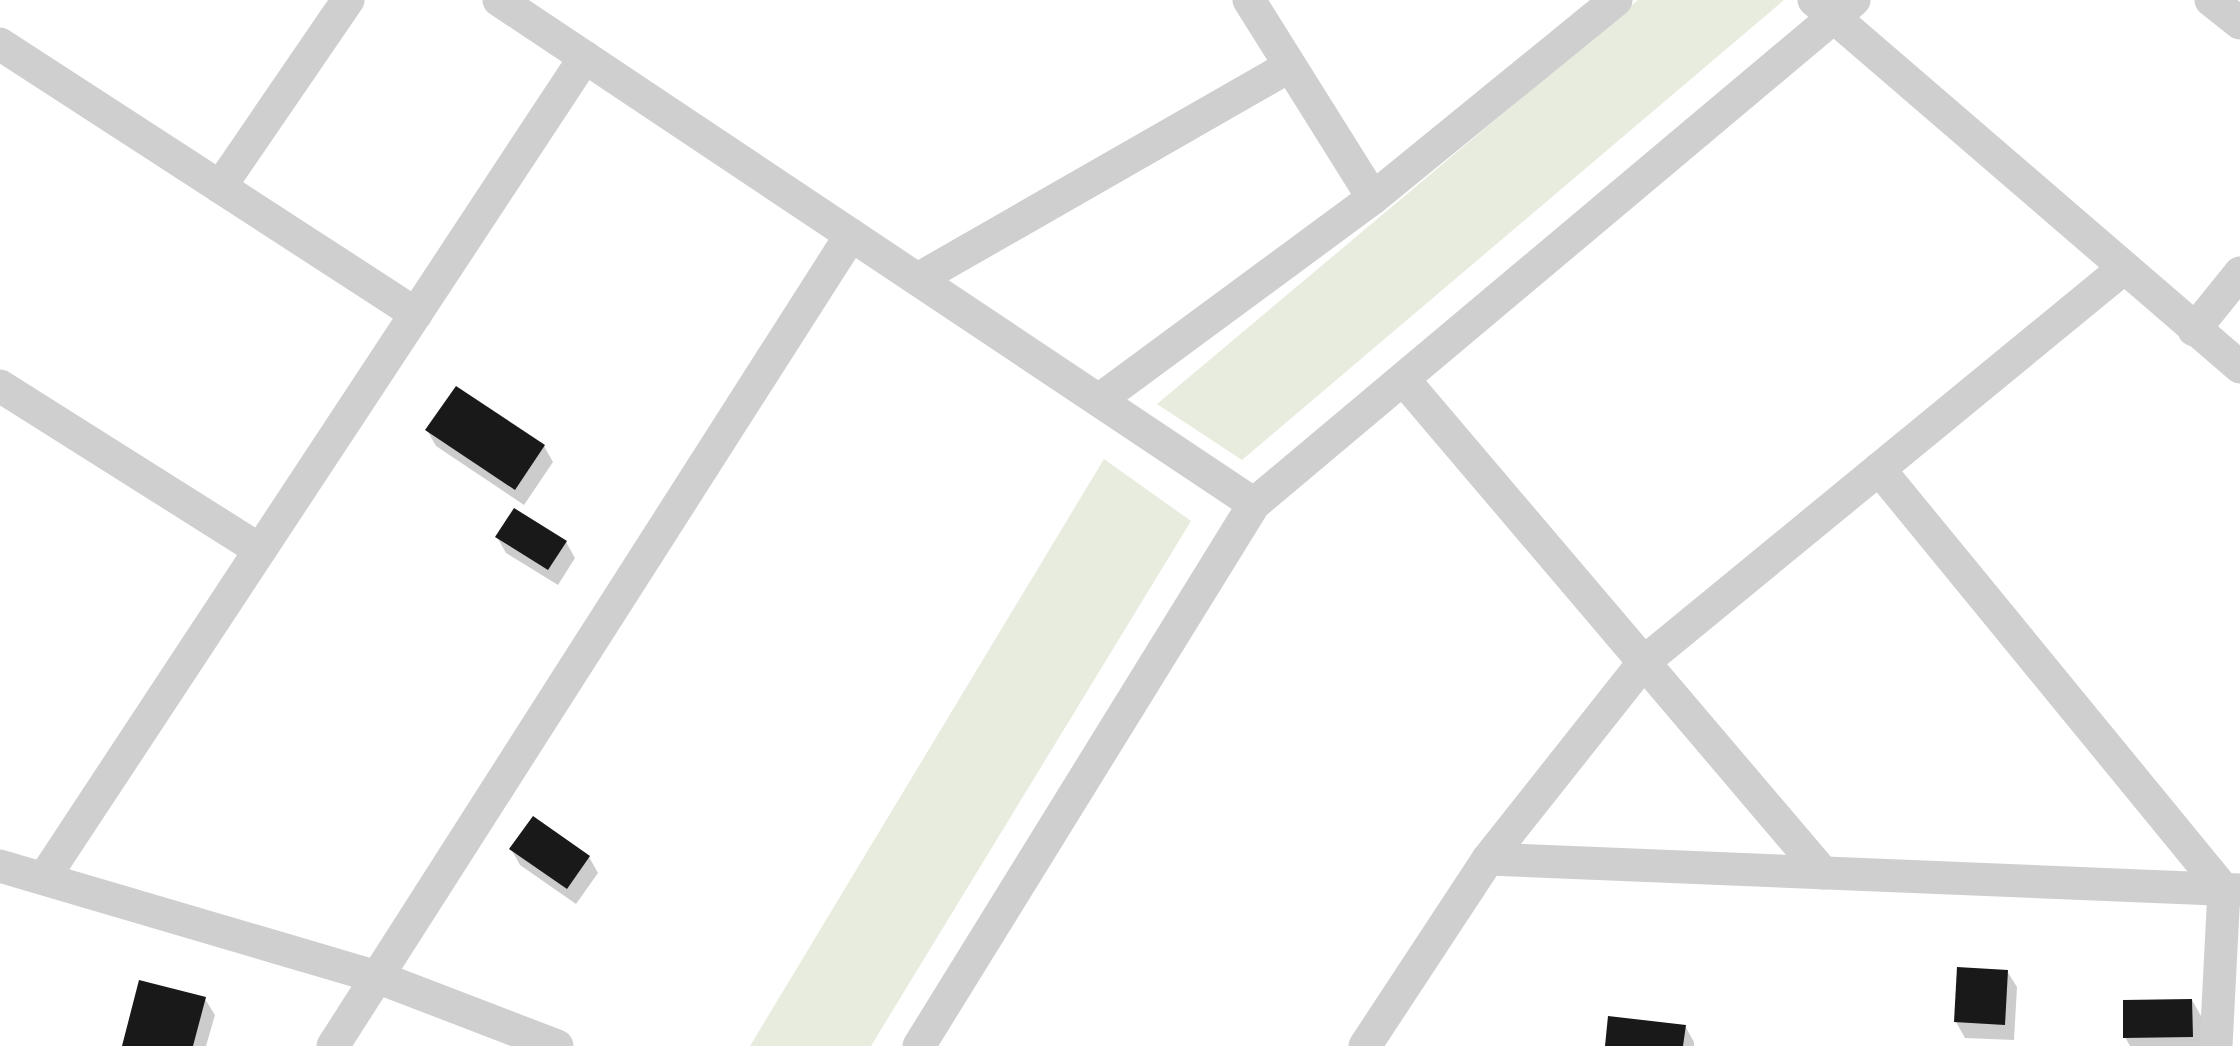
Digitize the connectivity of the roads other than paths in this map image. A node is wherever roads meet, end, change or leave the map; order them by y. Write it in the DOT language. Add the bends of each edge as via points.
graph roads {
  1 [pos="348,0"];
  2 [pos="499,0"];
  3 [pos="1249,0"];
  4 [pos="1616,0"];
  5 [pos="2211,0"];
  6 [pos="1834,6"];
  7 [pos="2240,23"];
  8 [pos="0,44"];
  9 [pos="585,57"];
  10 [pos="1290,66"];
  11 [pos="220,187"];
  12 [pos="1373,198"];
  13 [pos="851,235"];
  14 [pos="2124,268"];
  15 [pos="2240,273"];
  16 [pos="918,279"];
  17 [pos="416,314"];
  18 [pos="2194,330"];
  19 [pos="2240,367"];
  20 [pos="1402,379"];
  21 [pos="0,386"];
  22 [pos="1099,400"];
  23 [pos="1879,469"];
  24 [pos="1254,504"];
  25 [pos="260,550"];
  26 [pos="1644,662"];
  27 [pos="1488,859"];
  28 [pos="0,866"];
  29 [pos="1823,873"];
  30 [pos="44,878"];
  31 [pos="2232,890"];
  32 [pos="377,977"];
  33 [pos="333,1046"];
  34 [pos="556,1046"];
  35 [pos="919,1046"];
  36 [pos="1365,1046"];
  37 [pos="2216,1046"];
  1 -- 11 [label="street"];
  2 -- 9 [label="street"];
  3 -- 10 [label="street"];
  4 -- 12 [label="street"];
  5 -- 7 [label="street"];
  6 -- 14 [label="street"];
  6 -- 20 [label="street"];
  8 -- 11 [label="street"];
  9 -- 13 [label="street"];
  9 -- 17 [label="street"];
  10 -- 12 [label="street"];
  10 -- 16 [label="street"];
  11 -- 17 [label="street"];
  12 -- 22 [label="street"];
  13 -- 16 [label="street"];
  13 -- 32 [label="street"];
  14 -- 18 [label="street"];
  14 -- 23 [label="street"];
  15 -- 18 [label="street"];
  16 -- 22 [label="street"];
  17 -- 25 [label="street"];
  18 -- 19 [label="street"];
  20 -- 24 [label="street"];
  20 -- 26 [label="street"];
  21 -- 25 [label="street"];
  22 -- 24 [label="street"];
  23 -- 26 [label="street"];
  23 -- 31 [label="street"];
  24 -- 35 [label="street"];
  25 -- 30 [label="street"];
  26 -- 27 [label="street"];
  26 -- 29 [label="street"];
  27 -- 29 [label="street"];
  27 -- 36 [label="street"];
  28 -- 30 [label="street"];
  29 -- 31 [label="street"];
  30 -- 32 [label="street"];
  31 -- 37 [label="street"];
  32 -- 33 [label="street"];
  32 -- 34 [label="street"];
}
